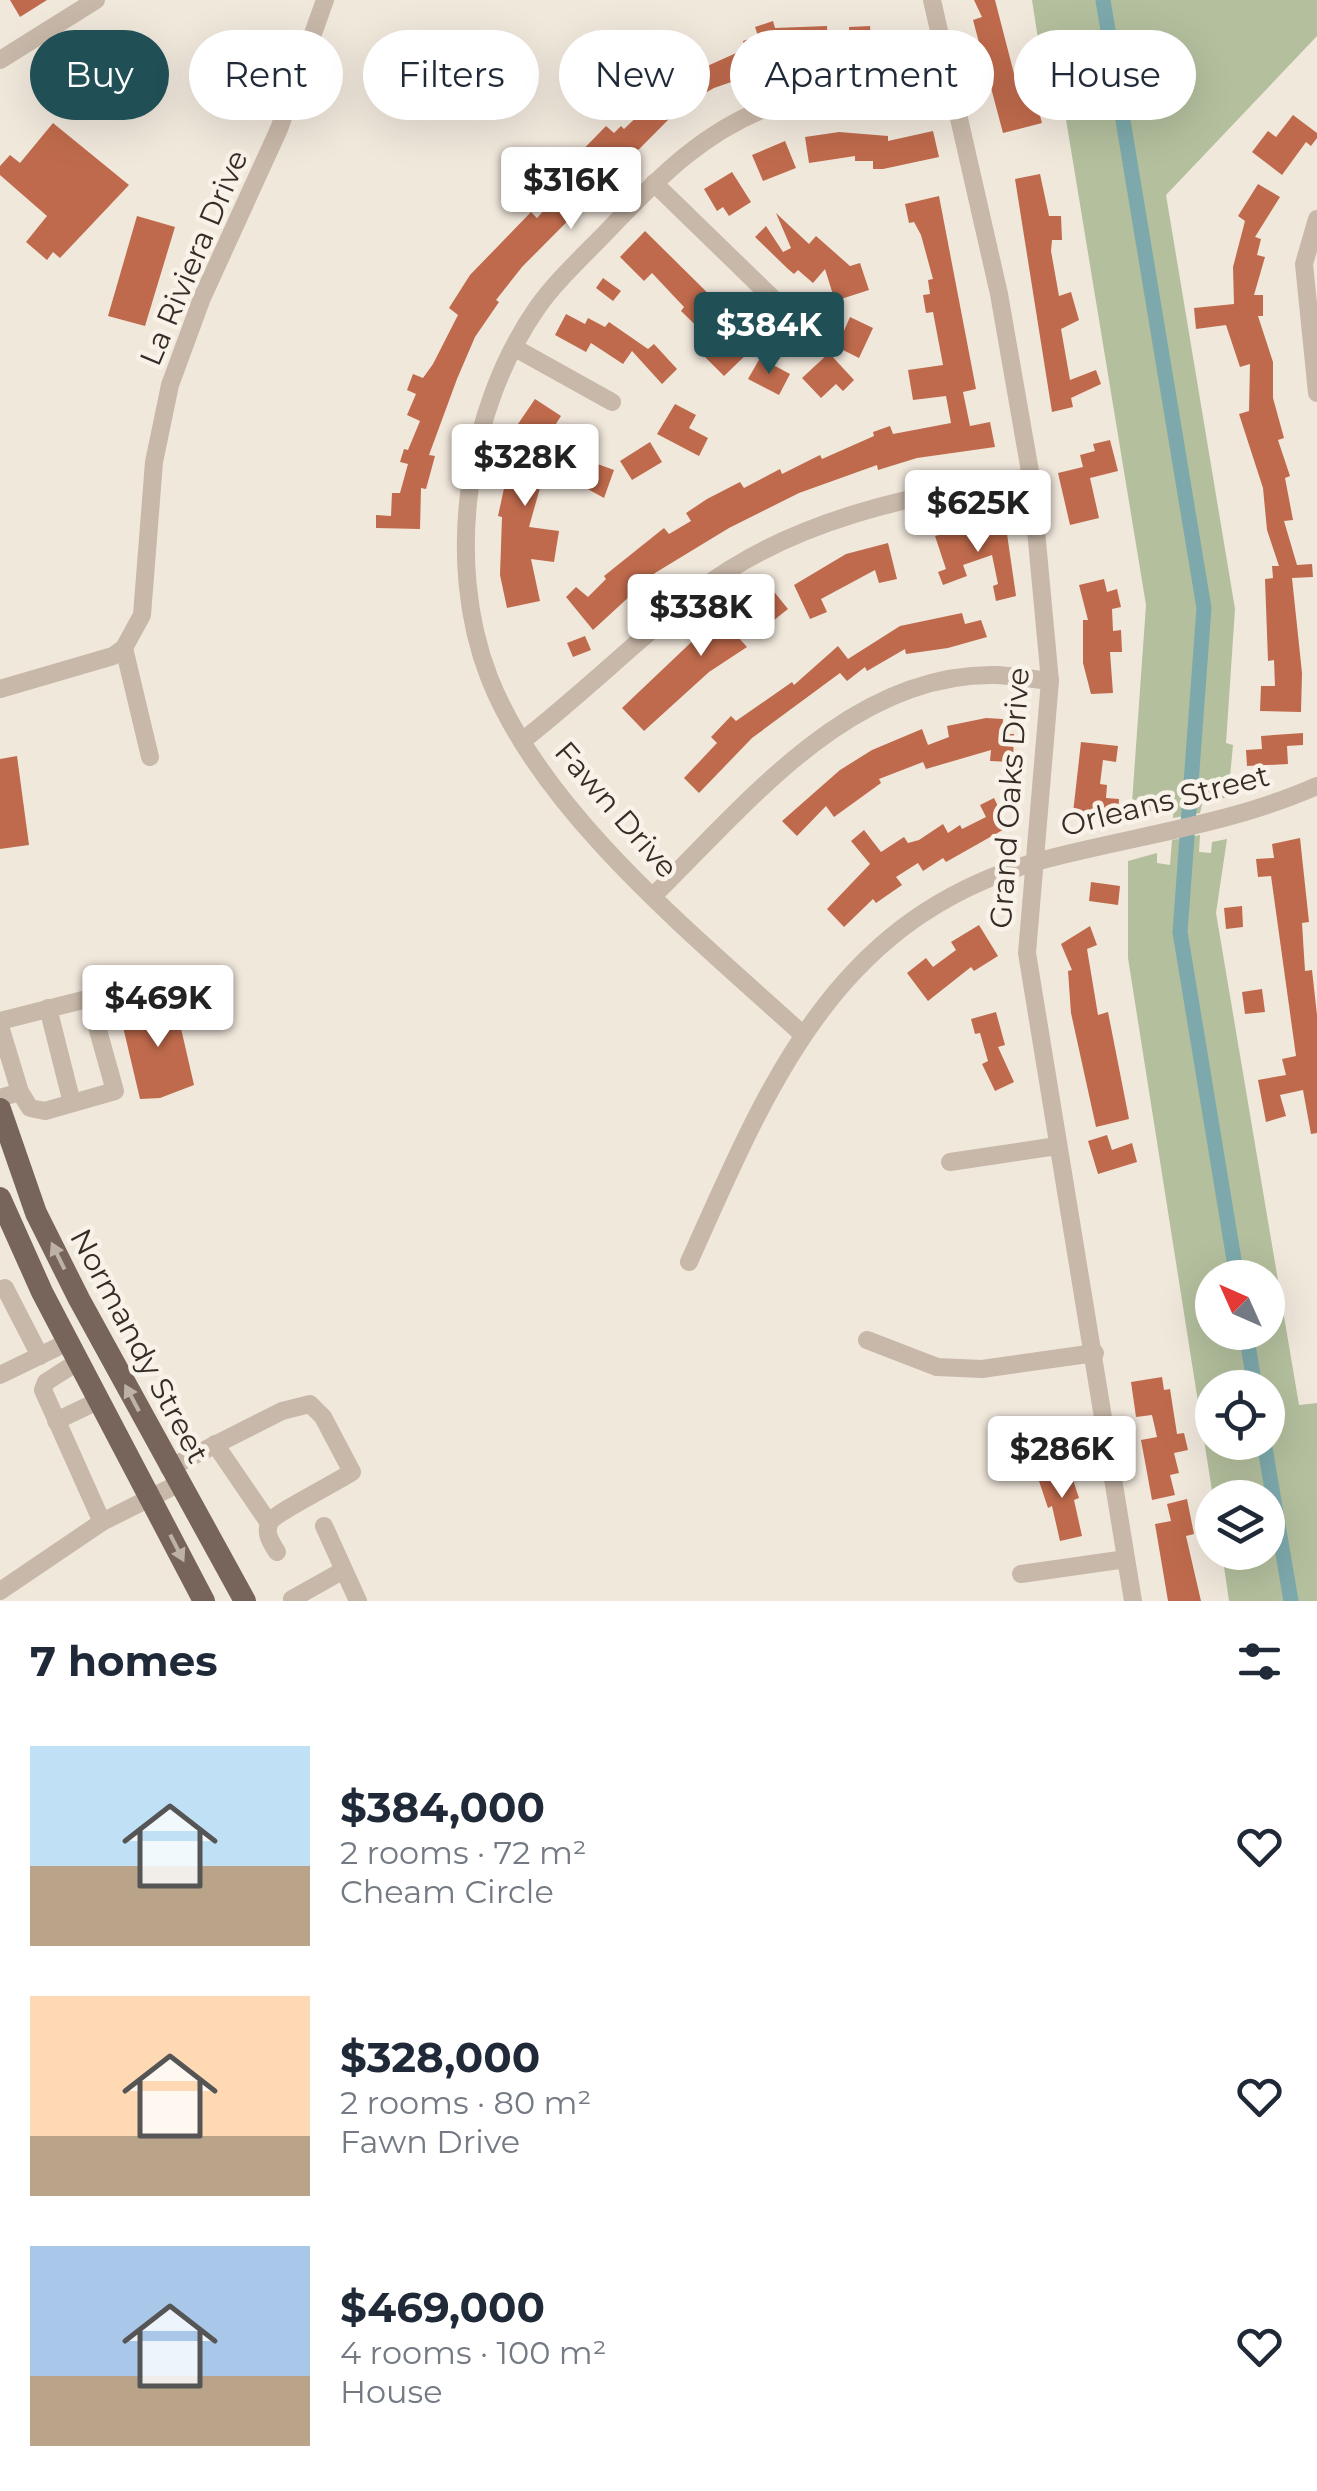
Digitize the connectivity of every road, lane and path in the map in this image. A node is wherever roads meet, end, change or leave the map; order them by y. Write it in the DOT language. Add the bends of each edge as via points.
graph roads {
  1 [pos="96,0"];
  2 [pos="325,0"];
  3 [pos="932,0"];
  4 [pos="940,30"];
  5 [pos="0,60"];
  6 [pos="742,120"];
  7 [pos="962,120"];
  8 [pos="654,183"];
  9 [pos="1317,219"];
  10 [pos="794,319"];
  11 [pos="515,348"];
  12 [pos="1317,393"];
  13 [pos="612,402"];
  14 [pos="1031,477"];
  15 [pos="124,648"];
  16 [pos="1050,681"];
  17 [pos="0,689"];
  18 [pos="522,741"];
  19 [pos="150,757"];
  20 [pos="1317,786"];
  21 [pos="1033,863"];
  22 [pos="654,896"];
  23 [pos="162,980"];
  24 [pos="89,998"];
  25 [pos="48,1008"];
  26 [pos="0,1023"];
  27 [pos="801,1033"];
  28 [pos="20,1092"];
  29 [pos="0,1098"];
  30 [pos="72,1103"];
  31 [pos="0,1109"];
  32 [pos="1057,1146"];
  33 [pos="950,1162"];
  34 [pos="0,1198"];
  35 [pos="36,1213"];
  36 [pos="6,1225"];
  37 [pos="689,1262"];
  38 [pos="34,1274"];
  39 [pos="2,1290"];
  40 [pos="866,1340"];
  41 [pos="74,1351"];
  42 [pos="1095,1353"];
  43 [pos="40,1356"];
  44 [pos="2,1368"];
  45 [pos="100,1400"];
  46 [pos="56,1421"];
  47 [pos="216,1444"];
  48 [pos="174,1476"];
  49 [pos="150,1495"];
  50 [pos="102,1522"];
  51 [pos="269,1523"];
  52 [pos="324,1526"];
  53 [pos="277,1552"];
  54 [pos="1126,1559"];
  55 [pos="342,1570"];
  56 [pos="1020,1574"];
  57 [pos="0,1591"];
  58 [pos="291,1600"];
  59 [pos="204,1601"];
  60 [pos="245,1601"];
  61 [pos="358,1601"];
  62 [pos="1133,1601"];
  1 -- 5 [label="street"];
  2 -- 15 [label="street, La Riviera Drive" via="279,128 170,385 154,462 142,614"];
  3 -- 4 [label="street, Grand Oaks Drive"];
  6 -- 8 [label="street, Fawn Drive" via="703,139"];
  7 -- 14 [label="street, Grand Oaks Drive"];
  8 -- 10 [label="street"];
  8 -- 11 [label="street, Fawn Drive" via="538,306"];
  9 -- 12 [label="street" via="1304,264"];
  11 -- 13 [label="street"];
  11 -- 18 [label="street, Fawn Drive" via="476,448 468,530 470,594 488,676"];
  14 -- 16 [label="street, Grand Oaks Drive"];
  14 -- 18 [label="street" via="870,509 752,558 697,592"];
  15 -- 17 [label="street" via="98,663"];
  15 -- 19 [label="street"];
  16 -- 21 [label="street, Grand Oaks Drive"];
  16 -- 22 [label="street" via="994,675 955,680 898,696 830,730"];
  18 -- 22 [label="street, Fawn Drive" via="564,800"];
  20 -- 21 [label="street, Orleans Street" via="1204,824"];
  21 -- 27 [label="street, Orleans Street" via="980,884 898,933 845,980"];
  21 -- 32 [label="street, Grand Oaks Drive" via="1028,953"];
  22 -- 27 [label="street, Fawn Drive"];
  23 -- 24 [label="street"];
  24 -- 25 [label="street"];
  24 -- 30 [label="street" via="116,1091"];
  25 -- 26 [label="street"];
  25 -- 30 [label="street"];
  26 -- 28 [label="street"];
  27 -- 37 [label="street, Orleans Street" via="764,1096"];
  28 -- 29 [label="street"];
  28 -- 30 [label="street" via="36,1110"];
  31 -- 35 [label="main road, Normandy Street"];
  32 -- 33 [label="street"];
  32 -- 42 [label="street, Grand Oaks Drive"];
  34 -- 36 [label="main road, Normandy Street"];
  35 -- 36 [label="street"];
  48 -- 35 [label="main road, Normandy Street, one-way"];
  36 -- 38 [label="main road, Normandy Street"];
  38 -- 39 [label="street"];
  38 -- 41 [label="main road, Normandy Street"];
  39 -- 43 [label="street"];
  40 -- 42 [label="street" via="936,1366 982,1368"];
  41 -- 43 [label="street"];
  41 -- 45 [label="main road, Normandy Street"];
  41 -- 46 [label="street" via="42,1390"];
  42 -- 54 [label="street, Grand Oaks Drive"];
  43 -- 44 [label="street"];
  45 -- 46 [label="street"];
  45 -- 49 [label="main road, Normandy Street"];
  46 -- 50 [label="street"];
  47 -- 48 [label="street"];
  47 -- 51 [label="street"];
  47 -- 51 [label="street" via="282,1411 310,1404 324,1417 352,1472"];
  48 -- 49 [label="street"];
  48 -- 60 [label="main road, Normandy Street"];
  49 -- 50 [label="street"];
  49 -- 59 [label="main road, Normandy Street, one-way"];
  50 -- 57 [label="street"];
  51 -- 53 [label="street"];
  52 -- 55 [label="street"];
  54 -- 56 [label="street"];
  54 -- 62 [label="street, Grand Oaks Drive"];
  55 -- 58 [label="street"];
  55 -- 61 [label="street"];
}
